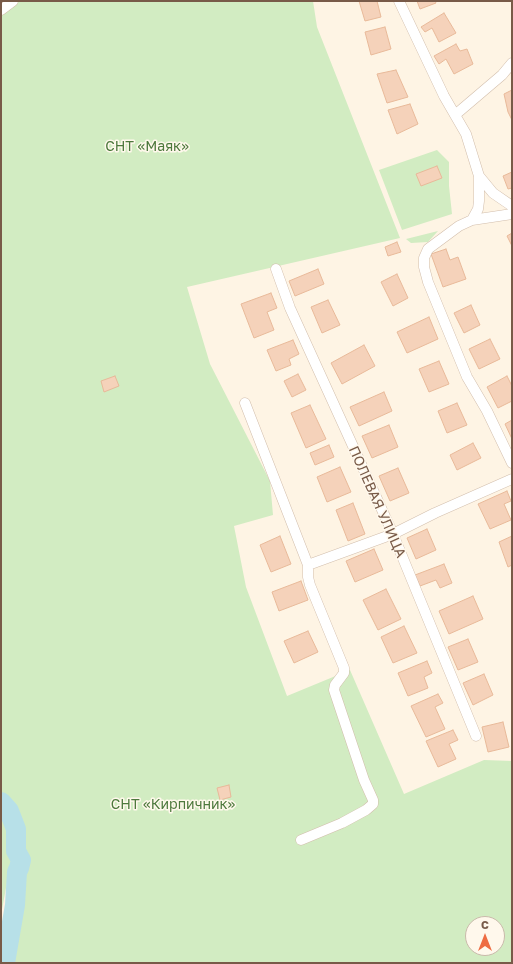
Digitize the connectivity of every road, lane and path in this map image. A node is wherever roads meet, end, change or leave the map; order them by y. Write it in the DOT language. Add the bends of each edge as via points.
graph roads {
  1 [pos="13,1"];
  2 [pos="399,1"];
  3 [pos="1,10"];
  4 [pos="512,63"];
  5 [pos="455,115"];
  6 [pos="479,176"];
  7 [pos="512,206"];
  8 [pos="512,214"];
  9 [pos="472,220"];
  10 [pos="276,269"];
  11 [pos="245,402"];
  12 [pos="512,463"];
  13 [pos="512,479"];
  14 [pos="393,534"];
  15 [pos="308,565"];
  16 [pos="476,736"];
  17 [pos="301,840"];
  1 -- 3 [label="street"];
  2 -- 5 [label="street"];
  4 -- 5 [label="street" via="502,75"];
  5 -- 6 [label="street" via="466,134"];
  6 -- 7 [label="street" via="493,193"];
  6 -- 9 [label="street" via="480,201"];
  8 -- 9 [label="street"];
  9 -- 12 [label="street" via="459,226 428,249 424,258 424,268 467,377"];
  10 -- 14 [label="street, ПОЛЕВАЯ УЛИЦА" via="290,308"];
  11 -- 15 [label="street"];
  13 -- 14 [label="street"];
  14 -- 15 [label="street"];
  14 -- 16 [label="street, ПОЛЕВАЯ УЛИЦА"];
  15 -- 17 [label="street" via="310,585 344,668 344,673 334,690 372,804 342,823"];
}
